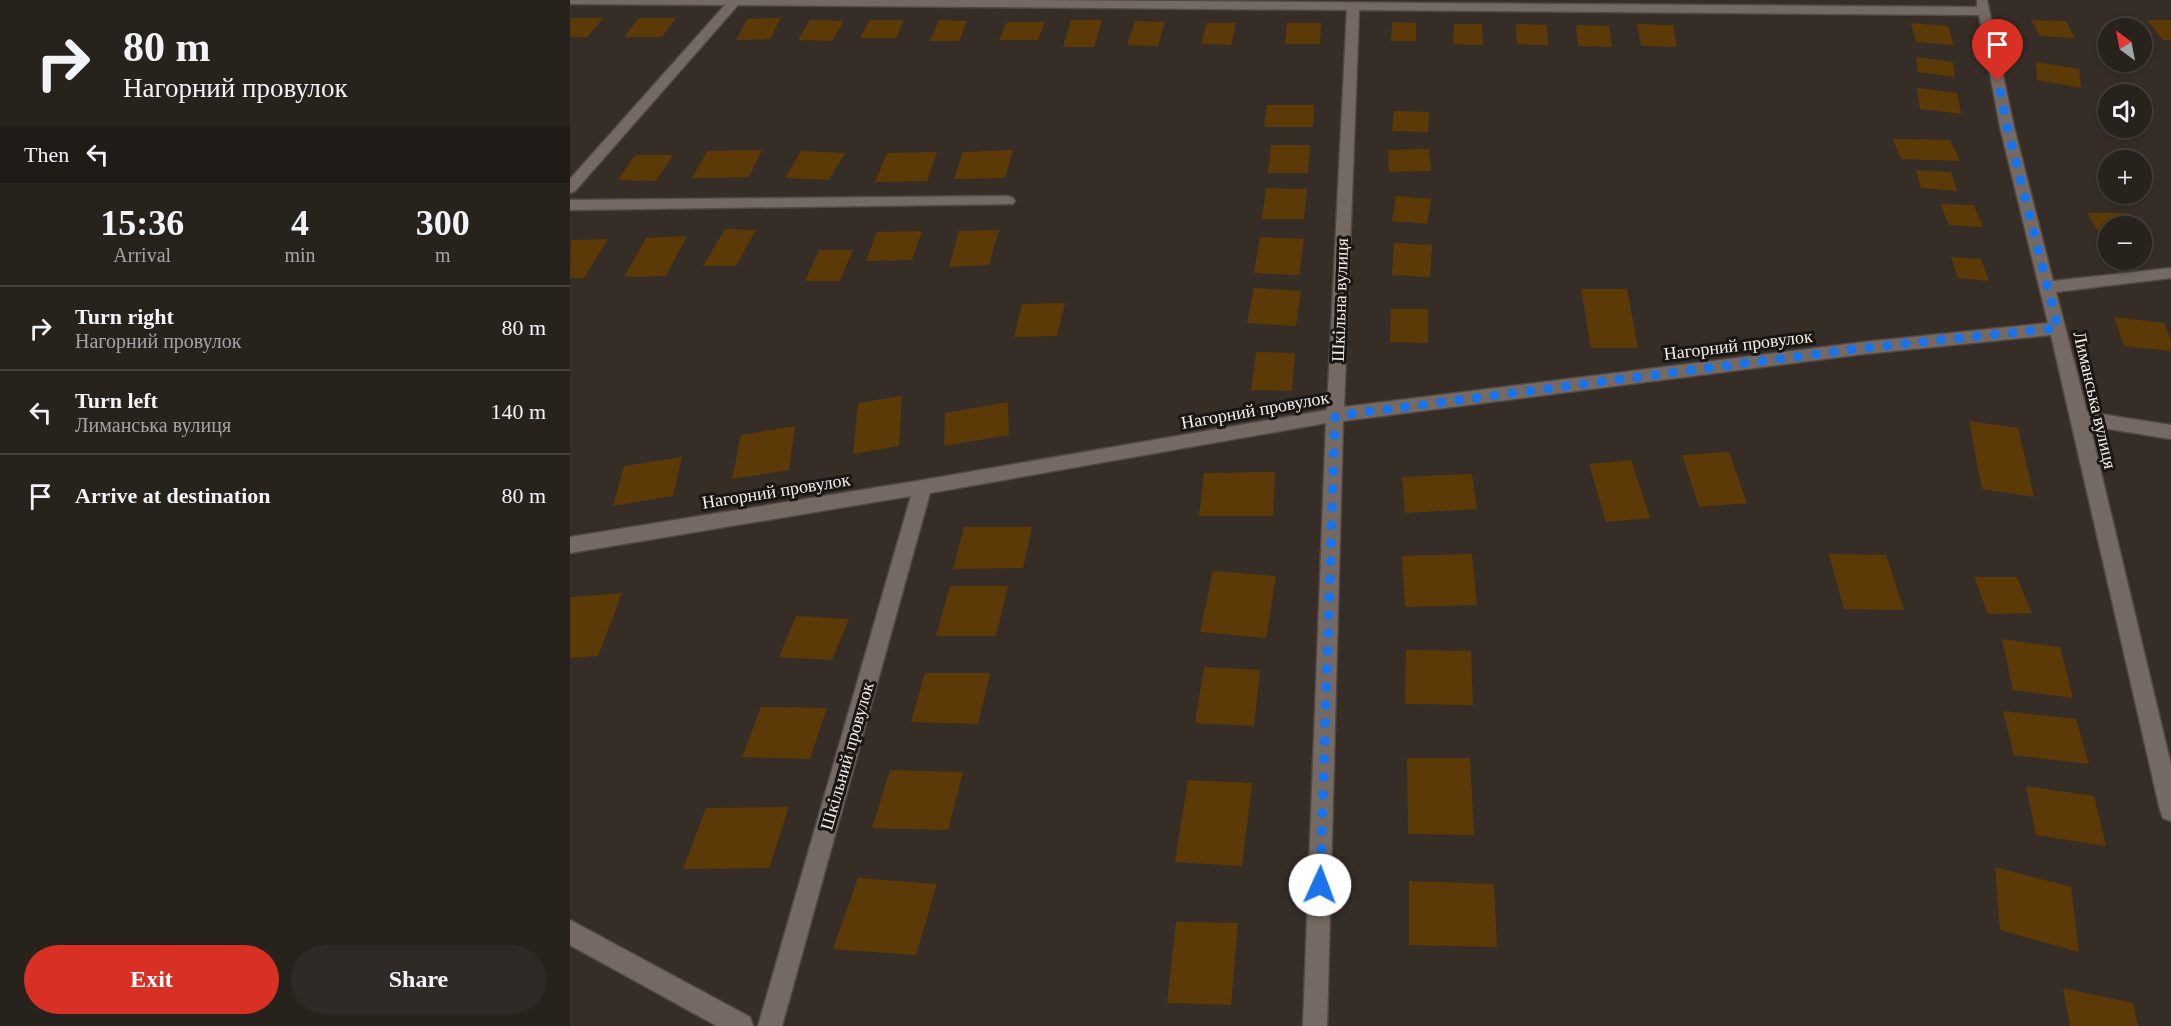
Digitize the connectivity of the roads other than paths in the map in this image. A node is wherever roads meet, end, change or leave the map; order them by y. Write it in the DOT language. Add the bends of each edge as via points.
graph roads {
  1 [pos="570,0"];
  2 [pos="736,1"];
  3 [pos="1353,6"];
  4 [pos="1982,6"];
  5 [pos="570,188"];
  6 [pos="1008,201"];
  7 [pos="570,205"];
  8 [pos="2171,273"];
  9 [pos="2049,287"];
  10 [pos="2058,328"];
  11 [pos="1335,416"];
  12 [pos="2080,418"];
  13 [pos="2171,432"];
  14 [pos="923,487"];
  15 [pos="570,545"];
  16 [pos="2166,774"];
  17 [pos="2171,810"];
  18 [pos="570,932"];
  19 [pos="741,1026"];
  20 [pos="770,1026"];
  21 [pos="1315,1026"];
  1 -- 2 [label="street"];
  2 -- 3 [label="street"];
  2 -- 5 [label="street"];
  3 -- 4 [label="street"];
  3 -- 11 [label="street, Шкільна вулиця"];
  4 -- 9 [label="street, Лиманська вулиця" via="2007,127"];
  6 -- 7 [label="street"];
  8 -- 9 [label="street"];
  9 -- 10 [label="street, Лиманська вулиця"];
  10 -- 11 [label="street, Нагорний провулок" via="1864,348"];
  10 -- 12 [label="street, Лиманська вулиця"];
  11 -- 14 [label="street, Нагорний провулок"];
  11 -- 21 [label="street, Шкільна вулиця"];
  12 -- 13 [label="street"];
  12 -- 16 [label="street, Лиманська вулиця"];
  14 -- 15 [label="street, Нагорний провулок"];
  14 -- 20 [label="street, Шкільний провулок"];
  16 -- 17 [label="street, Лиманська вулиця"];
  18 -- 19 [label="street"];
}
